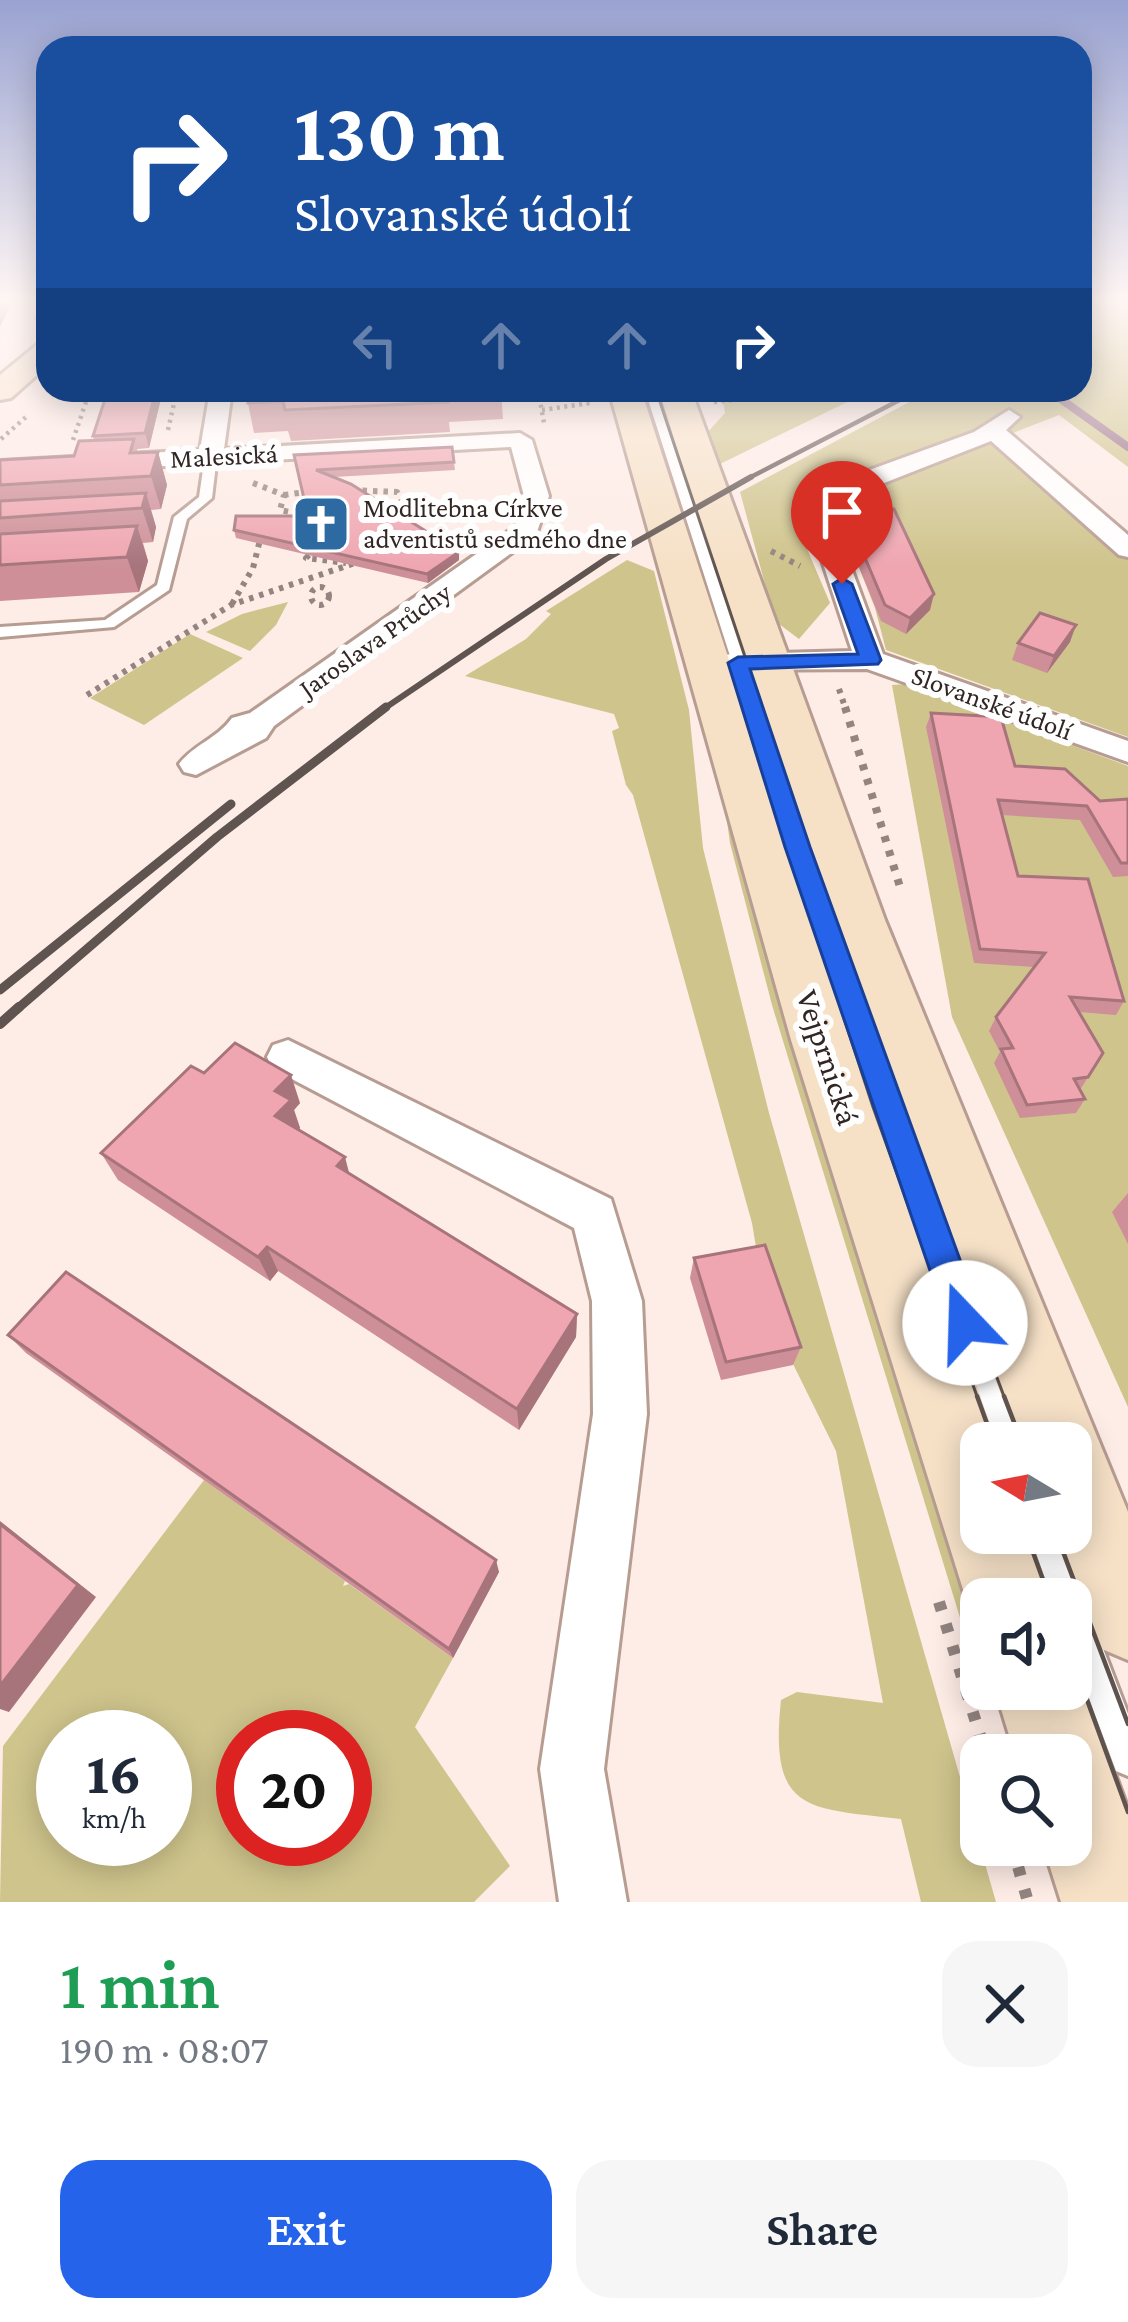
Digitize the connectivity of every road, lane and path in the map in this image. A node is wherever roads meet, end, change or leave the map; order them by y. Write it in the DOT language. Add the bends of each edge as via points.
graph roads {
  1 [pos="174,402"];
  2 [pos="219,402"];
  3 [pos="586,402"];
  4 [pos="610,402"];
  5 [pos="655,402"];
  6 [pos="695,402"];
  7 [pos="542,410"];
  8 [pos="520,440"];
  9 [pos="164,449"];
  10 [pos="211,456"];
  11 [pos="0,468"];
  12 [pos="248,471"];
  13 [pos="284,495"];
  14 [pos="300,514"];
  15 [pos="181,517"];
  16 [pos="158,518"];
  17 [pos="263,526"];
  18 [pos="403,531"];
  19 [pos="768,549"];
  20 [pos="1128,549"];
  21 [pos="173,550"];
  22 [pos="152,551"];
  23 [pos="373,554"];
  24 [pos="309,555"];
  25 [pos="353,564"];
  26 [pos="306,579"];
  27 [pos="315,590"];
  28 [pos="231,605"];
  29 [pos="0,632"];
  30 [pos="870,660"];
  31 [pos="830,661"];
  32 [pos="737,663"];
  33 [pos="87,695"];
  34 [pos="1128,752"];
  35 [pos="196,764"];
  36 [pos="288,1057"];
  37 [pos="1002,1422"];
  38 [pos="1051,1422"];
  39 [pos="960,1451"];
  40 [pos="1092,1526"];
  41 [pos="1128,1616"];
  42 [pos="1092,1662"];
  43 [pos="1128,1759"];
  44 [pos="1092,1845"];
  45 [pos="1018,1866"];
  46 [pos="593,1902"];
  47 [pos="1028,1902"];
  48 [pos="1111,1902"];
  1 -- 9 [label="path"];
  2 -- 10 [label="street"];
  3 -- 7 [label="path"];
  4 -- 32 [label="main road, Vejprnická"];
  5 -- 32 [label="lane, Vejprnická"];
  6 -- 32 [label="main road, Vejprnická"];
  8 -- 10 [label="street, Malesická"];
  8 -- 35 [label="street, Jaroslava Průchy" via="538,494 527,530"];
  10 -- 11 [label="street, Malesická"];
  10 -- 15 [label="lane" via="205,498"];
  12 -- 13 [label="path" via="254,485"];
  13 -- 14 [label="path" via="280,510"];
  13 -- 18 [label="path" via="389,489 405,501"];
  15 -- 16 [label="lane"];
  15 -- 21 [label="lane"];
  17 -- 28 [label="path" via="253,568"];
  19 -- 31 [label="path" via="800,566"];
  20 -- 30 [label="street" via="1001,424 826,494 815,503"];
  21 -- 22 [label="lane"];
  21 -- 29 [label="lane" via="164,587 109,624"];
  23 -- 25 [label="path"];
  24 -- 25 [label="path"];
  25 -- 26 [label="path"];
  26 -- 27 [label="path"];
  26 -- 28 [label="path"];
  28 -- 33 [label="path"];
  30 -- 31 [label="street, Slovanské údolí"];
  30 -- 34 [label="street, Slovanské údolí"];
  31 -- 32 [label="street, Slovanské údolí"];
  32 -- 37 [label="lane, Vejprnická"];
  32 -- 38 [label="main road, Vejprnická" via="851,914"];
  32 -- 39 [label="main road, Vejprnická" via="822,1040"];
  36 -- 46 [label="street" via="593,1214 617,1300 620,1414 572,1769"];
  40 -- 41 [label="main road"];
  42 -- 43 [label="lane"];
  44 -- 48 [label="main road"];
  45 -- 47 [label="path"];
}
